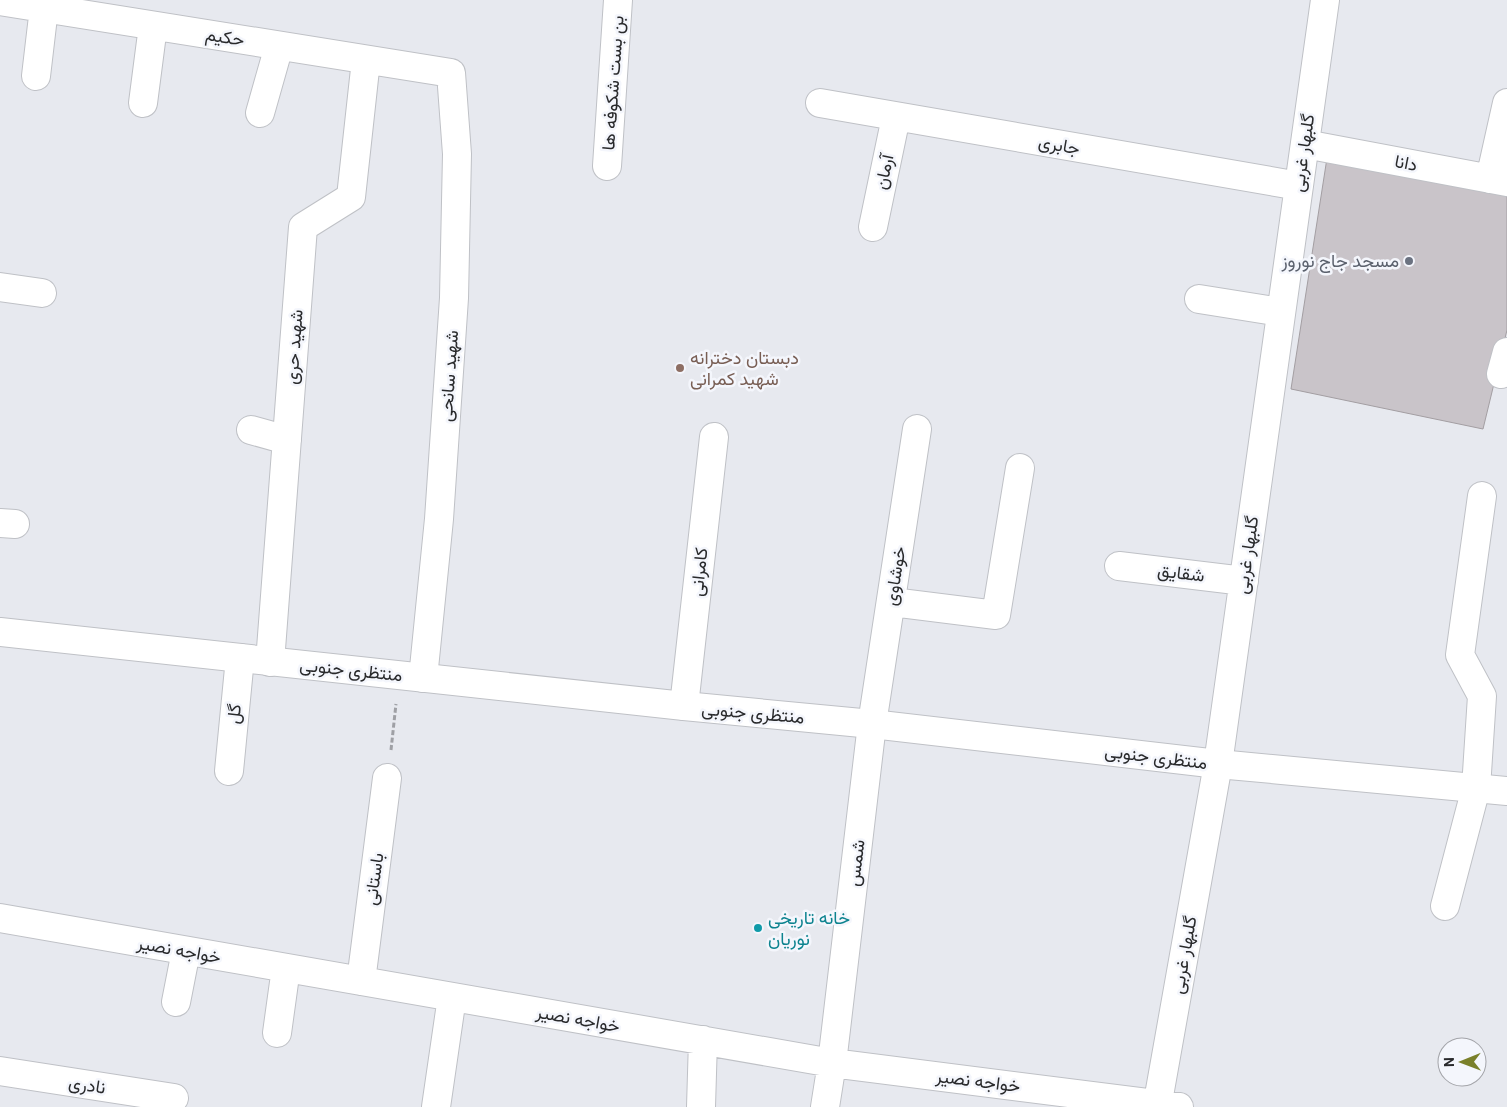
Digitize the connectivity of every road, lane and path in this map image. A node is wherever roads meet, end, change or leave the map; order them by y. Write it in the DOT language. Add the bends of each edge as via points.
graph roads {
  1 [pos="618,0"];
  2 [pos="1325,0"];
  3 [pos="0,1"];
  4 [pos="44,8"];
  5 [pos="153,26"];
  6 [pos="278,46"];
  7 [pos="366,60"];
  8 [pos="450,73"];
  9 [pos="36,76"];
  10 [pos="143,103"];
  11 [pos="820,103"];
  12 [pos="1507,104"];
  13 [pos="260,113"];
  14 [pos="896,117"];
  15 [pos="1304,144"];
  16 [pos="607,166"];
  17 [pos="1498,181"];
  18 [pos="1298,186"];
  19 [pos="873,227"];
  20 [pos="0,286"];
  21 [pos="42,292"];
  22 [pos="1199,299"];
  23 [pos="1281,312"];
  24 [pos="918,428"];
  25 [pos="251,430"];
  26 [pos="714,437"];
  27 [pos="287,440"];
  28 [pos="1020,468"];
  29 [pos="1482,496"];
  30 [pos="1119,566"];
  31 [pos="1244,580"];
  32 [pos="892,602"];
  33 [pos="0,632"];
  34 [pos="240,658"];
  35 [pos="270,662"];
  36 [pos="411,677"];
  37 [pos="684,706"];
  38 [pos="872,724"];
  39 [pos="1218,764"];
  40 [pos="229,771"];
  41 [pos="387,778"];
  42 [pos="1476,788"];
  43 [pos="1507,791"];
  44 [pos="1445,906"];
  45 [pos="0,918"];
  46 [pos="186,951"];
  47 [pos="286,968"];
  48 [pos="361,980"];
  49 [pos="452,997"];
  50 [pos="176,1002"];
  51 [pos="277,1033"];
  52 [pos="703,1040"];
  53 [pos="832,1062"];
  54 [pos="0,1071"];
  55 [pos="104,1097"];
  56 [pos="174,1098"];
  57 [pos="1165,1106"];
  58 [pos="436,1107"];
  59 [pos="701,1107"];
  60 [pos="825,1107"];
  1 -- 16 [label="street, بن بست شکوفه ها"];
  2 -- 15 [label="street, گلبهار غربی"];
  3 -- 4 [label="street, حکیم"];
  4 -- 5 [label="street, حکیم"];
  4 -- 9 [label="street"];
  5 -- 6 [label="street, حکیم"];
  5 -- 10 [label="street"];
  6 -- 7 [label="street, حکیم"];
  6 -- 13 [label="street"];
  7 -- 8 [label="street, حکیم"];
  7 -- 27 [label="street, شهید حری" via="351,197 303,227"];
  8 -- 36 [label="street, شهید سانحی" via="457,154 454,298 439,519"];
  11 -- 14 [label="street, جابری"];
  12 -- 17 [label="street"];
  14 -- 18 [label="street, جابری"];
  14 -- 19 [label="street, آرمان"];
  15 -- 17 [label="street, دانا"];
  15 -- 18 [label="street, گلبهار غربی"];
  18 -- 23 [label="street, گلبهار غربی"];
  20 -- 21 [label="street"];
  22 -- 23 [label="street"];
  23 -- 31 [label="street, گلبهار غربی"];
  24 -- 32 [label="street, خوشاوی"];
  25 -- 27 [label="street"];
  26 -- 37 [label="street, کامرانی"];
  27 -- 35 [label="street, شهید حری"];
  28 -- 32 [label="street" via="996,614"];
  29 -- 42 [label="street" via="1460,655 1482,696"];
  30 -- 31 [label="street, شقایق"];
  31 -- 39 [label="street, گلبهار غربی"];
  32 -- 38 [label="street, خوشاوی"];
  33 -- 34 [label="street, منتظری جنوبی"];
  34 -- 35 [label="street, منتظری جنوبی"];
  34 -- 40 [label="street, گل"];
  35 -- 36 [label="street, منتظری جنوبی"];
  36 -- 37 [label="street, منتظری جنوبی"];
  36 -- 41 [label="path"];
  37 -- 38 [label="street, منتظری جنوبی"];
  38 -- 39 [label="street, منتظری جنوبی"];
  38 -- 53 [label="street, شمس"];
  39 -- 42 [label="street, منتظری جنوبی"];
  39 -- 57 [label="street, گلبهار غربی"];
  41 -- 48 [label="street, باستانی"];
  42 -- 43 [label="street, منتظری جنوبی"];
  42 -- 44 [label="street"];
  45 -- 46 [label="street, خواجه نصیر"];
  46 -- 47 [label="street, خواجه نصیر"];
  46 -- 50 [label="street"];
  47 -- 48 [label="street, خواجه نصیر"];
  47 -- 51 [label="street"];
  48 -- 49 [label="street, خواجه نصیر"];
  49 -- 52 [label="street, خواجه نصیر"];
  49 -- 58 [label="street"];
  52 -- 53 [label="street, خواجه نصیر"];
  52 -- 59 [label="street"];
  53 -- 57 [label="street, خواجه نصیر"];
  53 -- 60 [label="street, شمس"];
  54 -- 55 [label="street, نادری"];
  55 -- 56 [label="street, نادری"];
}
